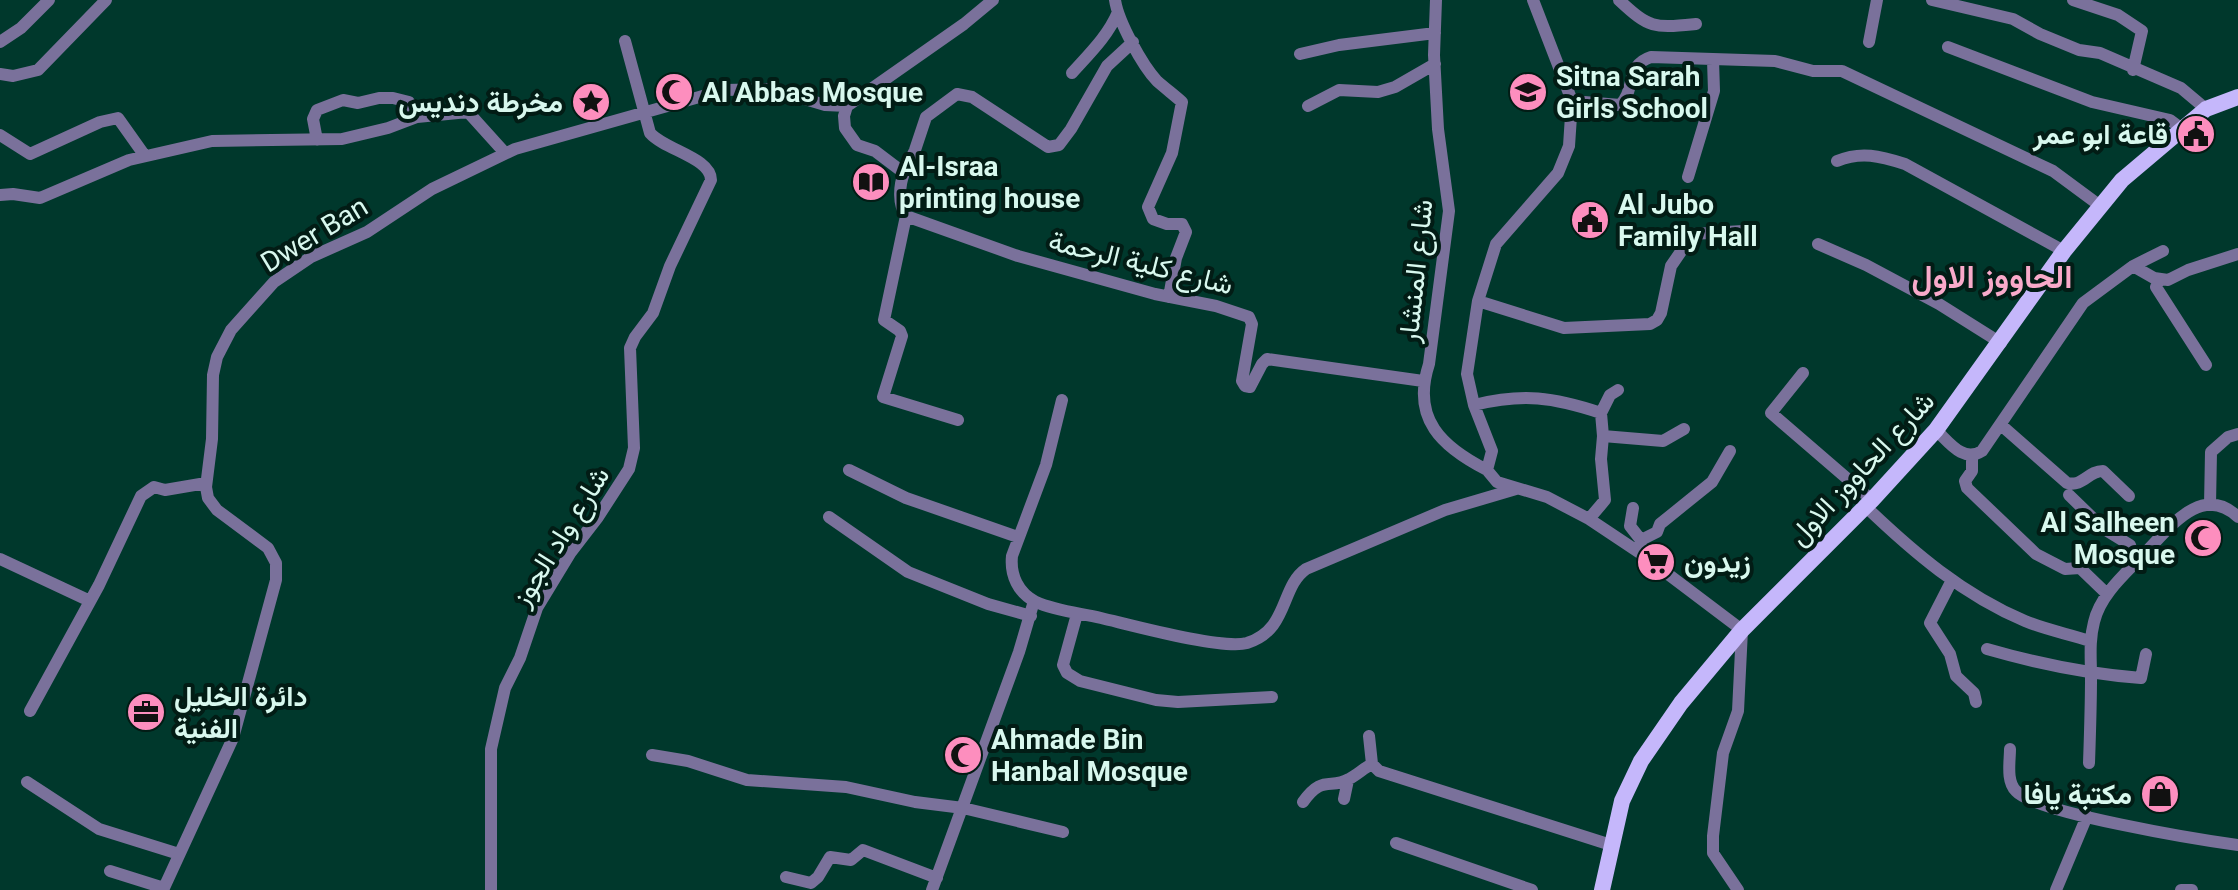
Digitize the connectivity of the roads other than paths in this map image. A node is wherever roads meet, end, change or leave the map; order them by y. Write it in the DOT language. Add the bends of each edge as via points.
graph roads {
  1 [pos="49,0"];
  2 [pos="106,0"];
  3 [pos="993,0"];
  4 [pos="1436,0"];
  5 [pos="1533,0"];
  6 [pos="1619,0"];
  7 [pos="1877,0"];
  8 [pos="1932,0"];
  9 [pos="2073,0"];
  10 [pos="1117,6"];
  11 [pos="1696,24"];
  12 [pos="1435,33"];
  13 [pos="625,41"];
  14 [pos="0,42"];
  15 [pos="1133,42"];
  16 [pos="1869,42"];
  17 [pos="1948,47"];
  18 [pos="1300,54"];
  19 [pos="1713,60"];
  20 [pos="1435,64"];
  21 [pos="2133,70"];
  22 [pos="1072,73"];
  23 [pos="0,74"];
  24 [pos="2238,97"];
  25 [pos="1572,101"];
  26 [pos="847,106"];
  27 [pos="1308,106"];
  28 [pos="2206,109"];
  29 [pos="646,111"];
  30 [pos="417,117"];
  31 [pos="2182,129"];
  32 [pos="0,135"];
  33 [pos="317,140"];
  34 [pos="505,153"];
  35 [pos="145,156"];
  36 [pos="1837,161"];
  37 [pos="904,173"];
  38 [pos="1688,177"];
  39 [pos="0,195"];
  40 [pos="2099,205"];
  41 [pos="906,216"];
  42 [pos="1743,231"];
  43 [pos="1818,244"];
  44 [pos="2064,251"];
  45 [pos="2163,251"];
  46 [pos="2238,254"];
  47 [pos="2133,266"];
  48 [pos="2159,280"];
  49 [pos="1169,297"];
  50 [pos="1478,301"];
  51 [pos="2001,343"];
  52 [pos="2206,365"];
  53 [pos="1803,373"];
  54 [pos="1423,381"];
  55 [pos="1618,390"];
  56 [pos="1062,400"];
  57 [pos="1474,405"];
  58 [pos="1601,413"];
  59 [pos="958,420"];
  60 [pos="2001,425"];
  61 [pos="1684,429"];
  62 [pos="1936,430"];
  63 [pos="2238,434"];
  64 [pos="1603,436"];
  65 [pos="1730,451"];
  66 [pos="1972,456"];
  67 [pos="849,470"];
  68 [pos="1487,470"];
  69 [pos="206,483"];
  70 [pos="1516,489"];
  71 [pos="2069,495"];
  72 [pos="2129,496"];
  73 [pos="1868,503"];
  74 [pos="2210,505"];
  75 [pos="1633,508"];
  76 [pos="829,517"];
  77 [pos="2238,517"];
  78 [pos="1589,519"];
  79 [pos="1018,537"];
  80 [pos="1641,547"];
  81 [pos="0,559"];
  82 [pos="2135,564"];
  83 [pos="1951,582"];
  84 [pos="2107,594"];
  85 [pos="90,601"];
  86 [pos="1034,601"];
  87 [pos="1077,614"];
  88 [pos="1031,616"];
  89 [pos="1742,630"];
  90 [pos="2090,641"];
  91 [pos="1987,649"];
  92 [pos="2146,654"];
  93 [pos="2091,674"];
  94 [pos="1272,697"];
  95 [pos="1976,702"];
  96 [pos="30,711"];
  97 [pos="1369,736"];
  98 [pos="2010,749"];
  99 [pos="652,755"];
  100 [pos="2089,763"];
  101 [pos="1372,764"];
  102 [pos="1348,780"];
  103 [pos="27,782"];
  104 [pos="1344,799"];
  105 [pos="1303,802"];
  106 [pos="963,808"];
  107 [pos="2087,816"];
  108 [pos="1063,832"];
  109 [pos="1396,843"];
  110 [pos="1611,845"];
  111 [pos="2238,845"];
  112 [pos="179,854"];
  113 [pos="110,871"];
  114 [pos="786,877"];
  115 [pos="935,884"];
  116 [pos="163,889"];
  117 [pos="491,890"];
  118 [pos="1532,890"];
  119 [pos="1602,890"];
  120 [pos="1738,890"];
  121 [pos="2056,890"];
  122 [pos="2181,890"];
  123 [pos="2192,890"];
  1 -- 14 [label="street"];
  2 -- 23 [label="street" via="38,70"];
  3 -- 26 [label="street"];
  4 -- 12 [label="street, شارع المنشار"];
  5 -- 25 [label="street"];
  6 -- 11 [label="street" via="1645,23"];
  7 -- 16 [label="street"];
  8 -- 21 [label="street" via="2013,19"];
  9 -- 21 [label="street" via="2118,15 2142,31"];
  10 -- 15 [label="street"];
  10 -- 22 [label="street" via="1114,24"];
  12 -- 18 [label="street"];
  12 -- 20 [label="street, شارع المنشار"];
  13 -- 29 [label="street, شارع واد الجوز"];
  15 -- 37 [label="street" via="1107,66 1059,145 1048,147 972,97 957,94 926,117"];
  15 -- 49 [label="street" via="1155,79 1182,102 1172,153 1148,207 1153,219 1182,224 1186,232"];
  17 -- 31 [label="street" via="2092,102 2170,120"];
  19 -- 25 [label="street" via="1646,58 1634,67 1620,105"];
  19 -- 38 [label="street" via="1714,91"];
  19 -- 40 [label="street" via="1775,61 1848,73 2053,171"];
  20 -- 27 [label="street" via="1395,87 1378,92 1339,90"];
  20 -- 54 [label="street, شارع المنشار" via="1449,211"];
  21 -- 28 [label="street" via="2181,88"];
  24 -- 28 [label="main road, شارع الحاووز الاول"];
  25 -- 50 [label="street" via="1569,146 1558,173 1496,244"];
  26 -- 29 [label="street, Dwer Ban" via="751,88"];
  26 -- 37 [label="street" via="845,128 857,145 875,151"];
  28 -- 31 [label="main road, شارع الحاووز الاول"];
  29 -- 34 [label="street, Dwer Ban"];
  29 -- 117 [label="street, شارع واد الجوز" via="655,139 706,166 711,180 653,313 630,348 634,448 629,469 537,608 505,688 491,749"];
  30 -- 33 [label="street" via="373,132"];
  30 -- 33 [label="street" via="409,102 393,98 343,100 317,110"];
  30 -- 34 [label="street" via="468,112"];
  31 -- 40 [label="main road, شارع الحاووز الاول"];
  32 -- 35 [label="street" via="30,154 118,118"];
  33 -- 35 [label="street" via="212,141"];
  34 -- 69 [label="street, Dwer Ban" via="432,189 367,232 306,260 268,287 231,330 217,357"];
  35 -- 39 [label="street" via="40,198"];
  36 -- 44 [label="street" via="1852,154 1879,155 1905,164"];
  37 -- 41 [label="street" via="900,200"];
  40 -- 44 [label="main road, شارع الحاووز الاول"];
  41 -- 49 [label="street, شارع كلية الرحمة" via="1018,256"];
  41 -- 59 [label="street" via="884,320 902,336 883,397"];
  42 -- 50 [label="street" via="1693,234 1671,266 1661,313 1650,324 1564,328"];
  43 -- 51 [label="street" via="1939,304"];
  44 -- 51 [label="main road, شارع الحاووز الاول"];
  45 -- 47 [label="street"];
  46 -- 48 [label="street"];
  47 -- 48 [label="street"];
  47 -- 60 [label="street" via="2083,303"];
  48 -- 52 [label="street" via="2156,287"];
  49 -- 54 [label="street, شارع كلية الرحمة" via="1249,317 1245,386 1250,387 1267,359"];
  50 -- 57 [label="street" via="1467,374"];
  51 -- 62 [label="main road, شارع الحاووز الاول"];
  53 -- 73 [label="street" via="1771,413"];
  54 -- 68 [label="street, شارع المنشار" via="1433,430 1455,454"];
  55 -- 58 [label="street"];
  56 -- 79 [label="street" via="1046,465"];
  57 -- 58 [label="street" via="1509,396 1562,401"];
  57 -- 68 [label="street" via="1492,451"];
  58 -- 64 [label="street"];
  60 -- 66 [label="street"];
  60 -- 72 [label="street" via="2067,483 2078,484 2103,471"];
  61 -- 64 [label="street" via="1663,441"];
  62 -- 66 [label="street" via="1961,453"];
  62 -- 73 [label="main road, شارع الحاووز الاول"];
  63 -- 74 [label="street" via="2211,452"];
  64 -- 78 [label="street" via="1605,500"];
  65 -- 80 [label="street" via="1712,482 1660,524"];
  66 -- 84 [label="street" via="1967,488 2036,554 2065,569 2080,568"];
  67 -- 79 [label="street" via="906,498"];
  68 -- 70 [label="street, شارع المنشار" via="1497,482"];
  69 -- 85 [label="street" via="154,487 141,496"];
  69 -- 112 [label="street" via="213,507 268,548 277,575 233,738"];
  70 -- 78 [label="street, شارع المنشار" via="1547,497"];
  70 -- 87 [label="street" via="1445,510 1306,569 1294,581 1273,625 1249,642 1230,644"];
  71 -- 82 [label="street" via="2104,529 2130,545"];
  73 -- 83 [label="street" via="1903,542"];
  73 -- 89 [label="main road, شارع الحاووز الاول"];
  74 -- 77 [label="street"];
  74 -- 82 [label="street" via="2177,518"];
  75 -- 80 [label="street" via="1630,526"];
  76 -- 88 [label="street" via="908,572"];
  78 -- 80 [label="street, شارع المنشار"];
  79 -- 86 [label="street" via="1013,573 1017,586"];
  80 -- 89 [label="street, شارع المنشار"];
  81 -- 85 [label="street"];
  82 -- 84 [label="street"];
  83 -- 90 [label="street" via="2025,621"];
  83 -- 95 [label="street" via="1930,623 1950,654 1956,676"];
  84 -- 90 [label="street"];
  85 -- 96 [label="street"];
  86 -- 87 [label="street"];
  86 -- 88 [label="street"];
  87 -- 94 [label="street" via="1063,665 1080,681 1167,702"];
  88 -- 106 [label="street"];
  89 -- 110 [label="main road, شارع الحاووز الاول" via="1641,761 1622,801"];
  89 -- 120 [label="street" via="1738,711 1723,753 1713,836 1713,853"];
  90 -- 93 [label="street"];
  91 -- 93 [label="street"];
  92 -- 93 [label="street" via="2141,678"];
  93 -- 100 [label="street"];
  97 -- 101 [label="street"];
  98 -- 107 [label="street" via="2016,792"];
  99 -- 106 [label="street" via="747,780 846,787"];
  101 -- 102 [label="street"];
  101 -- 110 [label="street" via="1379,771"];
  102 -- 104 [label="street"];
  102 -- 105 [label="street" via="1323,784"];
  103 -- 112 [label="street" via="99,829"];
  106 -- 108 [label="street"];
  106 -- 115 [label="street"];
  107 -- 111 [label="street"];
  107 -- 121 [label="street"];
  109 -- 118 [label="street"];
  110 -- 119 [label="main road, شارع الحاووز الاول"];
  112 -- 116 [label="street"];
  113 -- 116 [label="street"];
  114 -- 115 [label="street" via="811,883 830,857 851,860 863,850"];
  122 -- 123 [label="street"];
}
